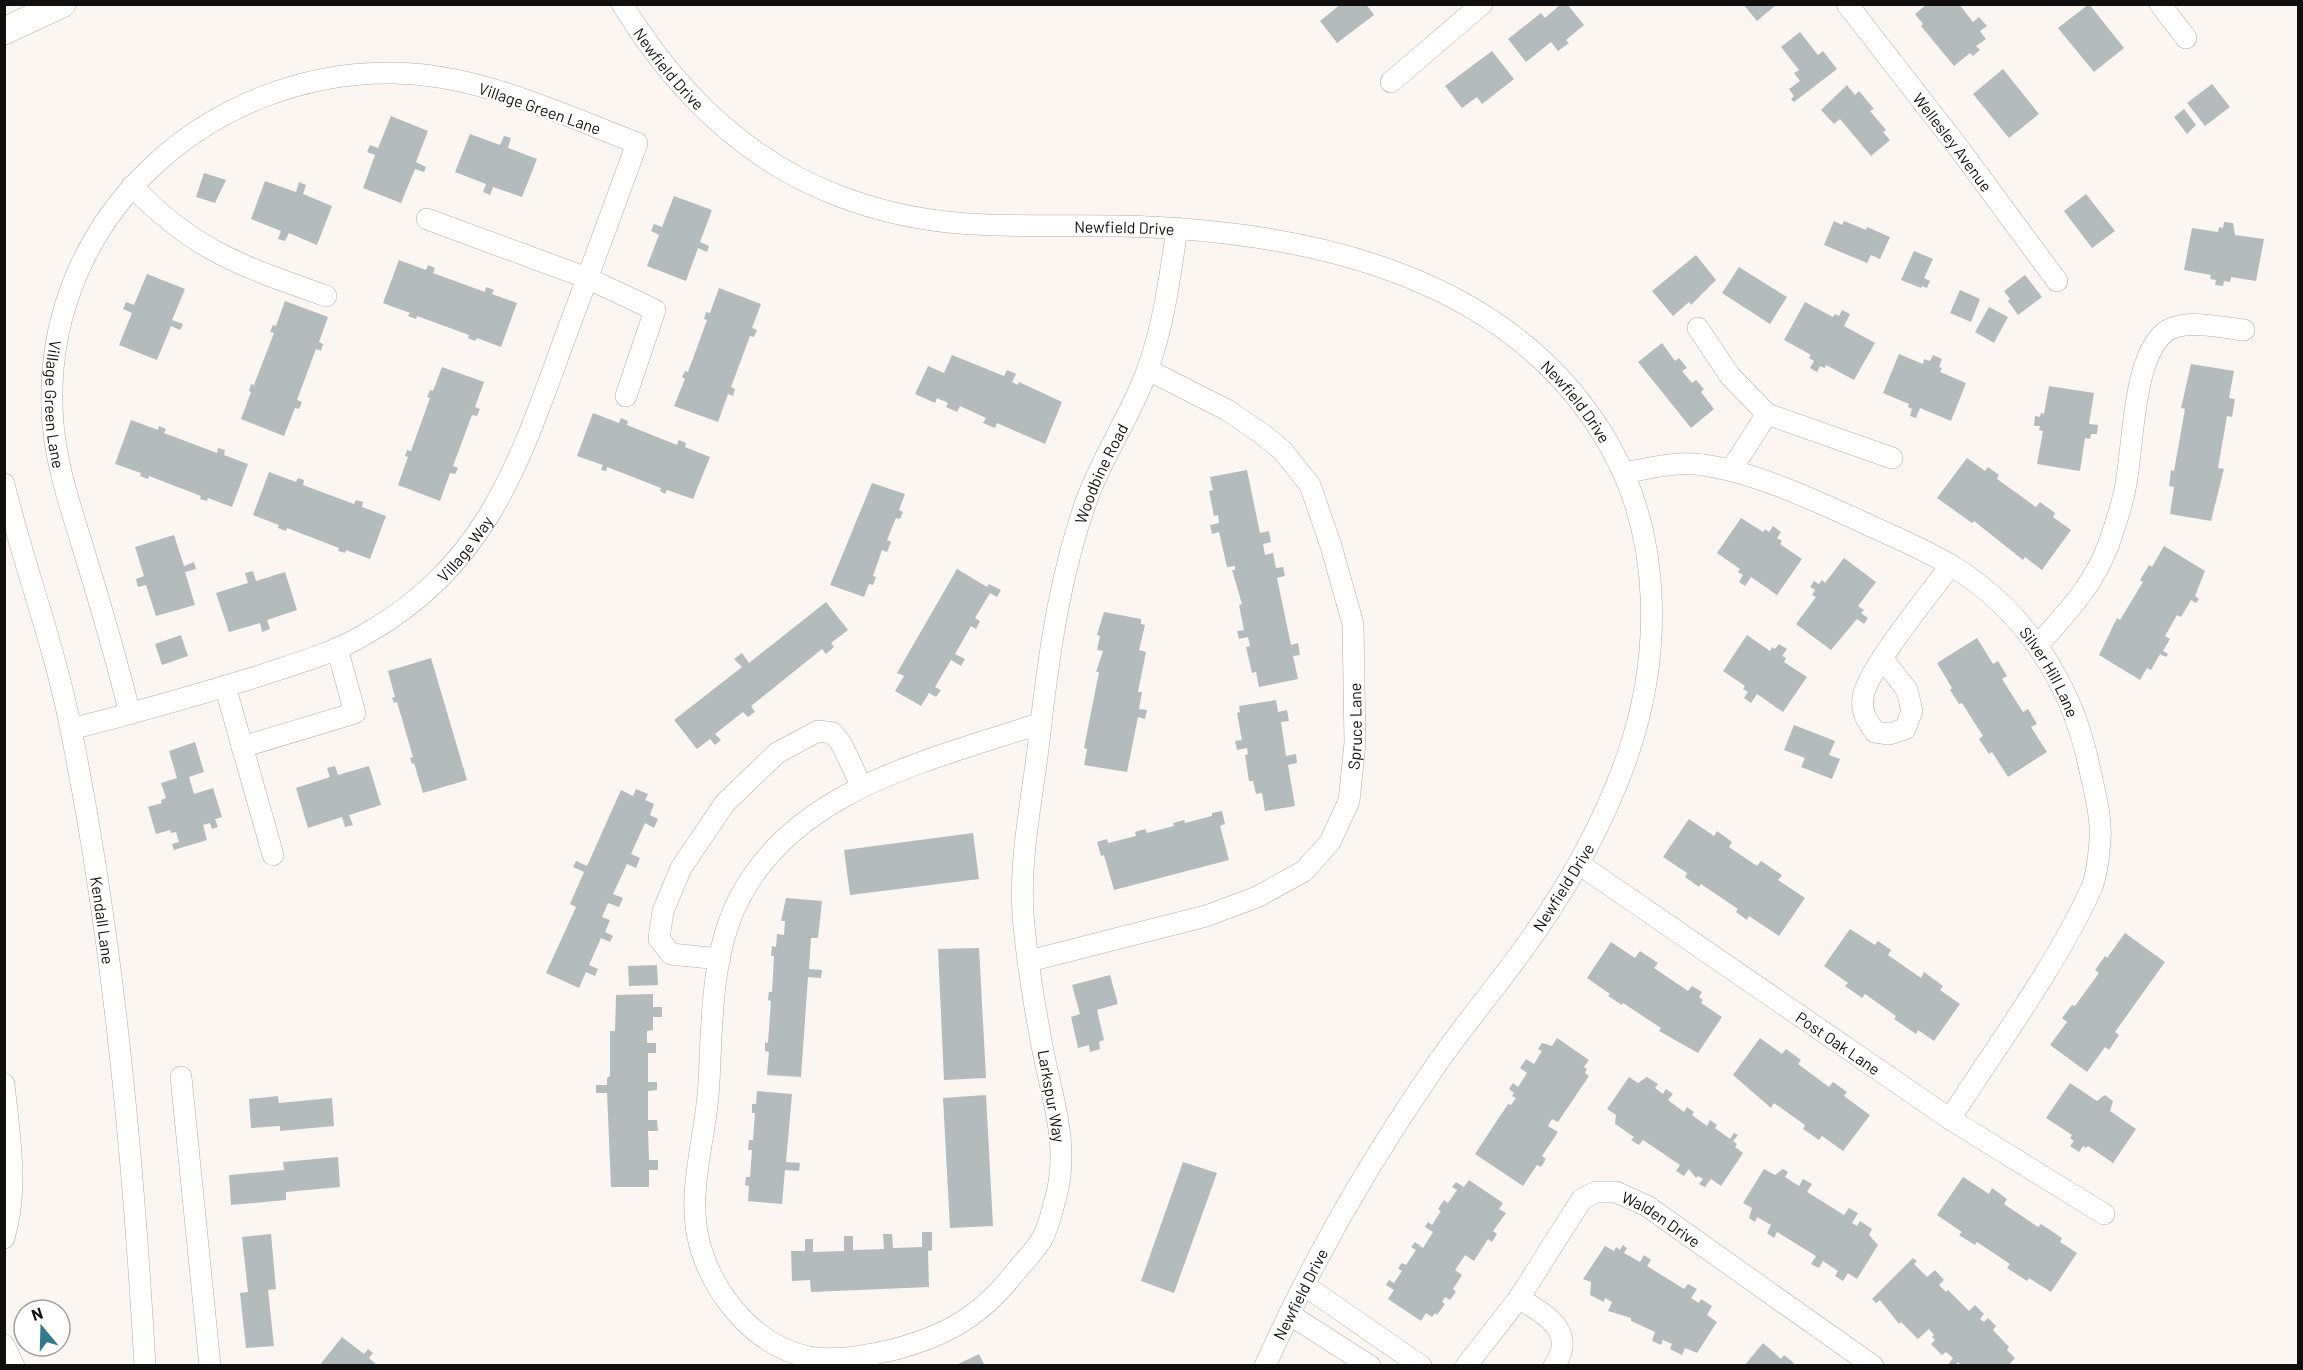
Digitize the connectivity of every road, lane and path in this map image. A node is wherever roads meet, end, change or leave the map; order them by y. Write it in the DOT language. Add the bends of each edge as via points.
graph roads {
  1 [pos="62,4"];
  2 [pos="622,4"];
  3 [pos="1482,4"];
  4 [pos="1847,4"];
  5 [pos="2160,4"];
  6 [pos="4,30"];
  7 [pos="2186,38"];
  8 [pos="1391,82"];
  9 [pos="637,143"];
  10 [pos="132,186"];
  11 [pos="427,219"];
  12 [pos="1177,228"];
  13 [pos="587,278"];
  14 [pos="2057,281"];
  15 [pos="326,296"];
  16 [pos="1698,328"];
  17 [pos="2244,330"];
  18 [pos="1148,370"];
  19 [pos="626,396"];
  20 [pos="1767,414"];
  21 [pos="1892,458"];
  22 [pos="1731,470"];
  23 [pos="1624,473"];
  24 [pos="4,484"];
  25 [pos="1951,565"];
  26 [pos="2038,645"];
  27 [pos="338,648"];
  28 [pos="1882,658"];
  29 [pos="225,686"];
  30 [pos="130,714"];
  31 [pos="1041,723"];
  32 [pos="71,729"];
  33 [pos="242,747"];
  34 [pos="861,785"];
  35 [pos="273,855"];
  36 [pos="1579,864"];
  37 [pos="720,959"];
  38 [pos="1029,961"];
  39 [pos="181,1077"];
  40 [pos="4,1084"];
  41 [pos="1950,1119"];
  42 [pos="2104,1214"];
  43 [pos="4,1238"];
  44 [pos="1304,1285"];
  45 [pos="1519,1298"];
  46 [pos="1289,1314"];
  47 [pos="1371,1331"];
  48 [pos="4,1345"];
  49 [pos="1361,1363"];
  50 [pos="14,1365"];
  51 [pos="145,1365"];
  52 [pos="210,1365"];
  53 [pos="1265,1365"];
  54 [pos="1421,1365"];
  55 [pos="1466,1365"];
  56 [pos="1554,1365"];
  57 [pos="1873,1365"];
  1 -- 6 [label="main road"];
  2 -- 12 [label="street, Newfield Drive" via="661,64 714,119 756,153 837,195 875,208 957,225"];
  3 -- 8 [label="street"];
  4 -- 14 [label="street, Wellesley Avenue"];
  5 -- 7 [label="street"];
  9 -- 10 [label="street, Village Green Lane" via="487,88 424,75 360,75 305,82 249,101 196,130 150,166"];
  9 -- 13 [label="street, Village Way"];
  10 -- 15 [label="street" via="173,226 223,257"];
  10 -- 30 [label="street, Village Green Lane" via="100,231 74,281 56,349 52,406 66,492"];
  11 -- 13 [label="street"];
  12 -- 18 [label="street, Woodbine Road" via="1161,324"];
  12 -- 23 [label="street, Newfield Drive" via="1268,239 1356,260 1448,294 1482,312 1514,334 1565,383 1588,412"];
  13 -- 19 [label="street" via="655,310"];
  13 -- 27 [label="street, Village Way" via="516,467 485,523 442,576 418,598 364,636"];
  16 -- 20 [label="street" via="1730,376"];
  17 -- 26 [label="street" via="2185,325 2164,332 2148,355 2124,493 2108,546 2089,587"];
  18 -- 31 [label="street, Woodbine Road" via="1082,513 1061,592"];
  18 -- 38 [label="street, Spruce Lane" via="1227,410 1261,433 1282,450 1310,485 1353,624 1355,743 1349,801 1330,842 1304,871 1257,897 1206,916"];
  20 -- 21 [label="street"];
  20 -- 22 [label="street"];
  22 -- 23 [label="street, Silver Hill Lane" via="1678,464"];
  22 -- 25 [label="street, Silver Hill Lane" via="1826,506"];
  23 -- 36 [label="street, Newfield Drive" via="1650,576 1651,648 1638,722 1627,758"];
  24 -- 32 [label="street, Kendall Lane" via="54,654"];
  25 -- 26 [label="street, Silver Hill Lane" via="1985,588"];
  25 -- 28 [label="street"];
  26 -- 41 [label="street, Silver Hill Lane" via="2066,692 2087,756 2100,839 2093,887 2056,953"];
  27 -- 29 [label="street, Village Way"];
  27 -- 33 [label="street" via="355,713"];
  29 -- 30 [label="street, Village Way"];
  29 -- 33 [label="street"];
  30 -- 32 [label="street, Village Way"];
  31 -- 34 [label="street, Larkspur Way"];
  31 -- 38 [label="street, Larkspur Way" via="1024,841 1023,913"];
  32 -- 51 [label="street, Kendall Lane" via="108,958 135,1217"];
  33 -- 35 [label="street"];
  34 -- 37 [label="street, Larkspur Way" via="812,817 763,859 737,903"];
  34 -- 37 [label="street" via="833,733 818,731 777,753 725,803 681,868 663,911 659,939 671,954"];
  36 -- 41 [label="street, Post Oak Lane"];
  36 -- 44 [label="street, Newfield Drive" via="1528,943 1457,1036 1385,1143"];
  37 -- 38 [label="street, Larkspur Way" via="712,1019 708,1117 694,1189 700,1246 718,1289 745,1321 778,1347 811,1358 865,1357 921,1343 969,1318 1007,1282 1043,1239 1057,1194 1062,1159 1060,1127"];
  39 -- 52 [label="street"];
  40 -- 43 [label="street" via="12,1165 10,1218"];
  41 -- 42 [label="street, Post Oak Lane"];
  44 -- 46 [label="street, Newfield Drive"];
  44 -- 47 [label="street"];
  45 -- 55 [label="street, Walden Drive"];
  45 -- 56 [label="street" via="1553,1320 1560,1330 1563,1344"];
  45 -- 57 [label="street, Walden Drive" via="1582,1199 1596,1192 1617,1192 1647,1206"];
  46 -- 49 [label="street"];
  46 -- 53 [label="street, Newfield Drive"];
  47 -- 49 [label="street"];
  47 -- 54 [label="street"];
  48 -- 50 [label="street"];
}
